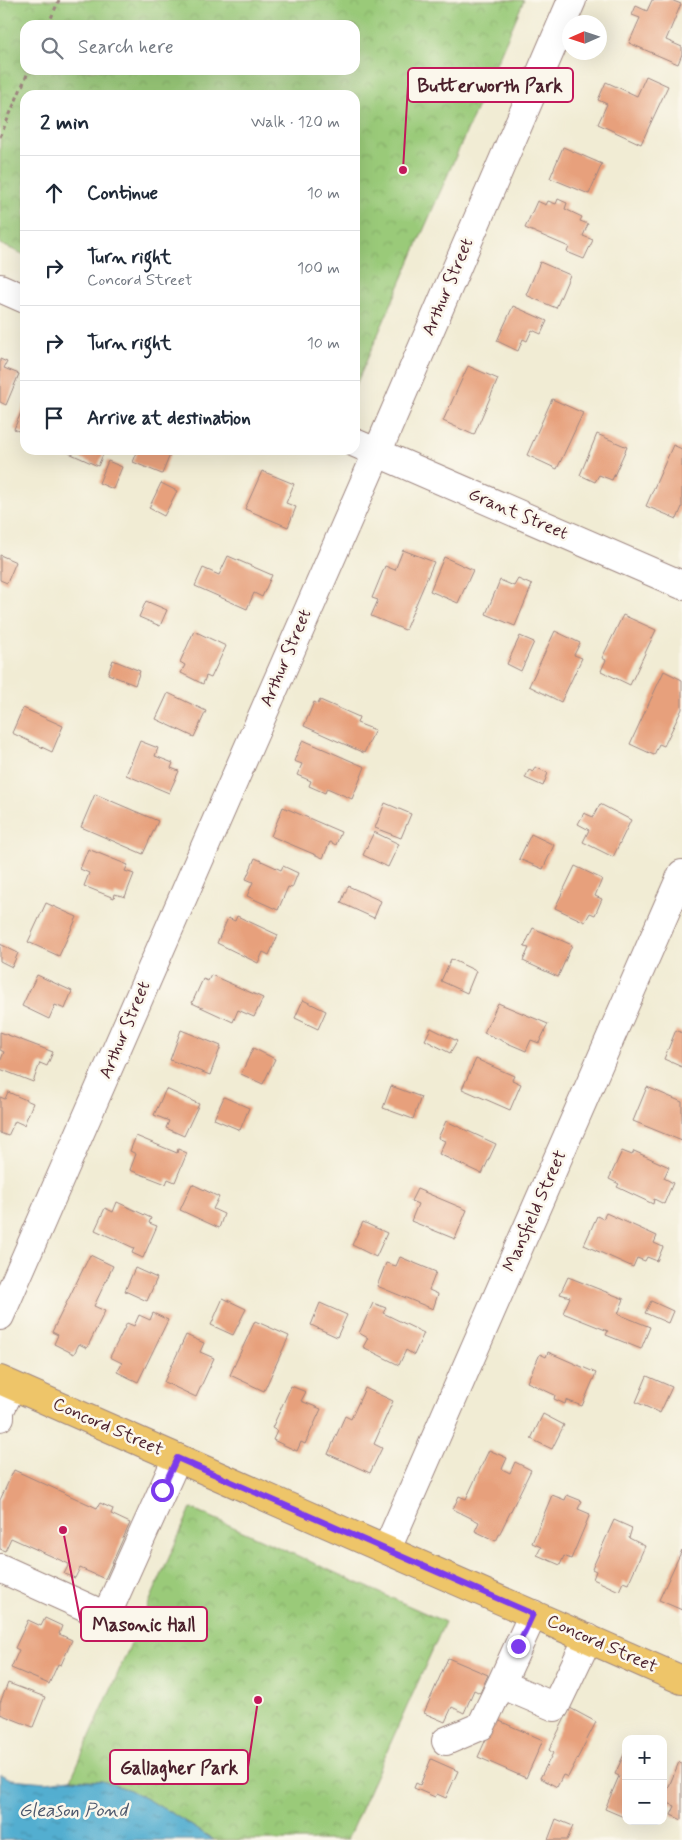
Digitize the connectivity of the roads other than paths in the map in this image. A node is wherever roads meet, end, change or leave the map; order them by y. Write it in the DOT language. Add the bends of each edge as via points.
graph roads {
  1 [pos="572,0"];
  2 [pos="0,288"];
  3 [pos="20,297"];
  4 [pos="366,448"];
  5 [pos="682,585"];
  6 [pos="682,874"];
  7 [pos="0,1316"];
  8 [pos="6,1383"];
  9 [pos="0,1417"];
  10 [pos="177,1458"];
  11 [pos="387,1549"];
  12 [pos="0,1568"];
  13 [pos="533,1614"];
  14 [pos="588,1638"];
  15 [pos="682,1680"];
  16 [pos="501,1684"];
  17 [pos="446,1741"];
  1 -- 4 [label="street, Arthur Street"];
  2 -- 3 [label="street"];
  4 -- 5 [label="street, Grant Street"];
  4 -- 7 [label="street, Arthur Street"];
  6 -- 11 [label="street, Mansfield Street"];
  8 -- 9 [label="street"];
  8 -- 10 [label="main road, Concord Street"];
  10 -- 11 [label="main road, Concord Street"];
  10 -- 12 [label="street" via="106,1616"];
  11 -- 13 [label="main road, Concord Street"];
  13 -- 14 [label="main road, Concord Street"];
  13 -- 16 [label="street"];
  14 -- 15 [label="main road, Concord Street"];
  14 -- 16 [label="street" via="555,1707"];
  16 -- 17 [label="street" via="481,1726"];
}
